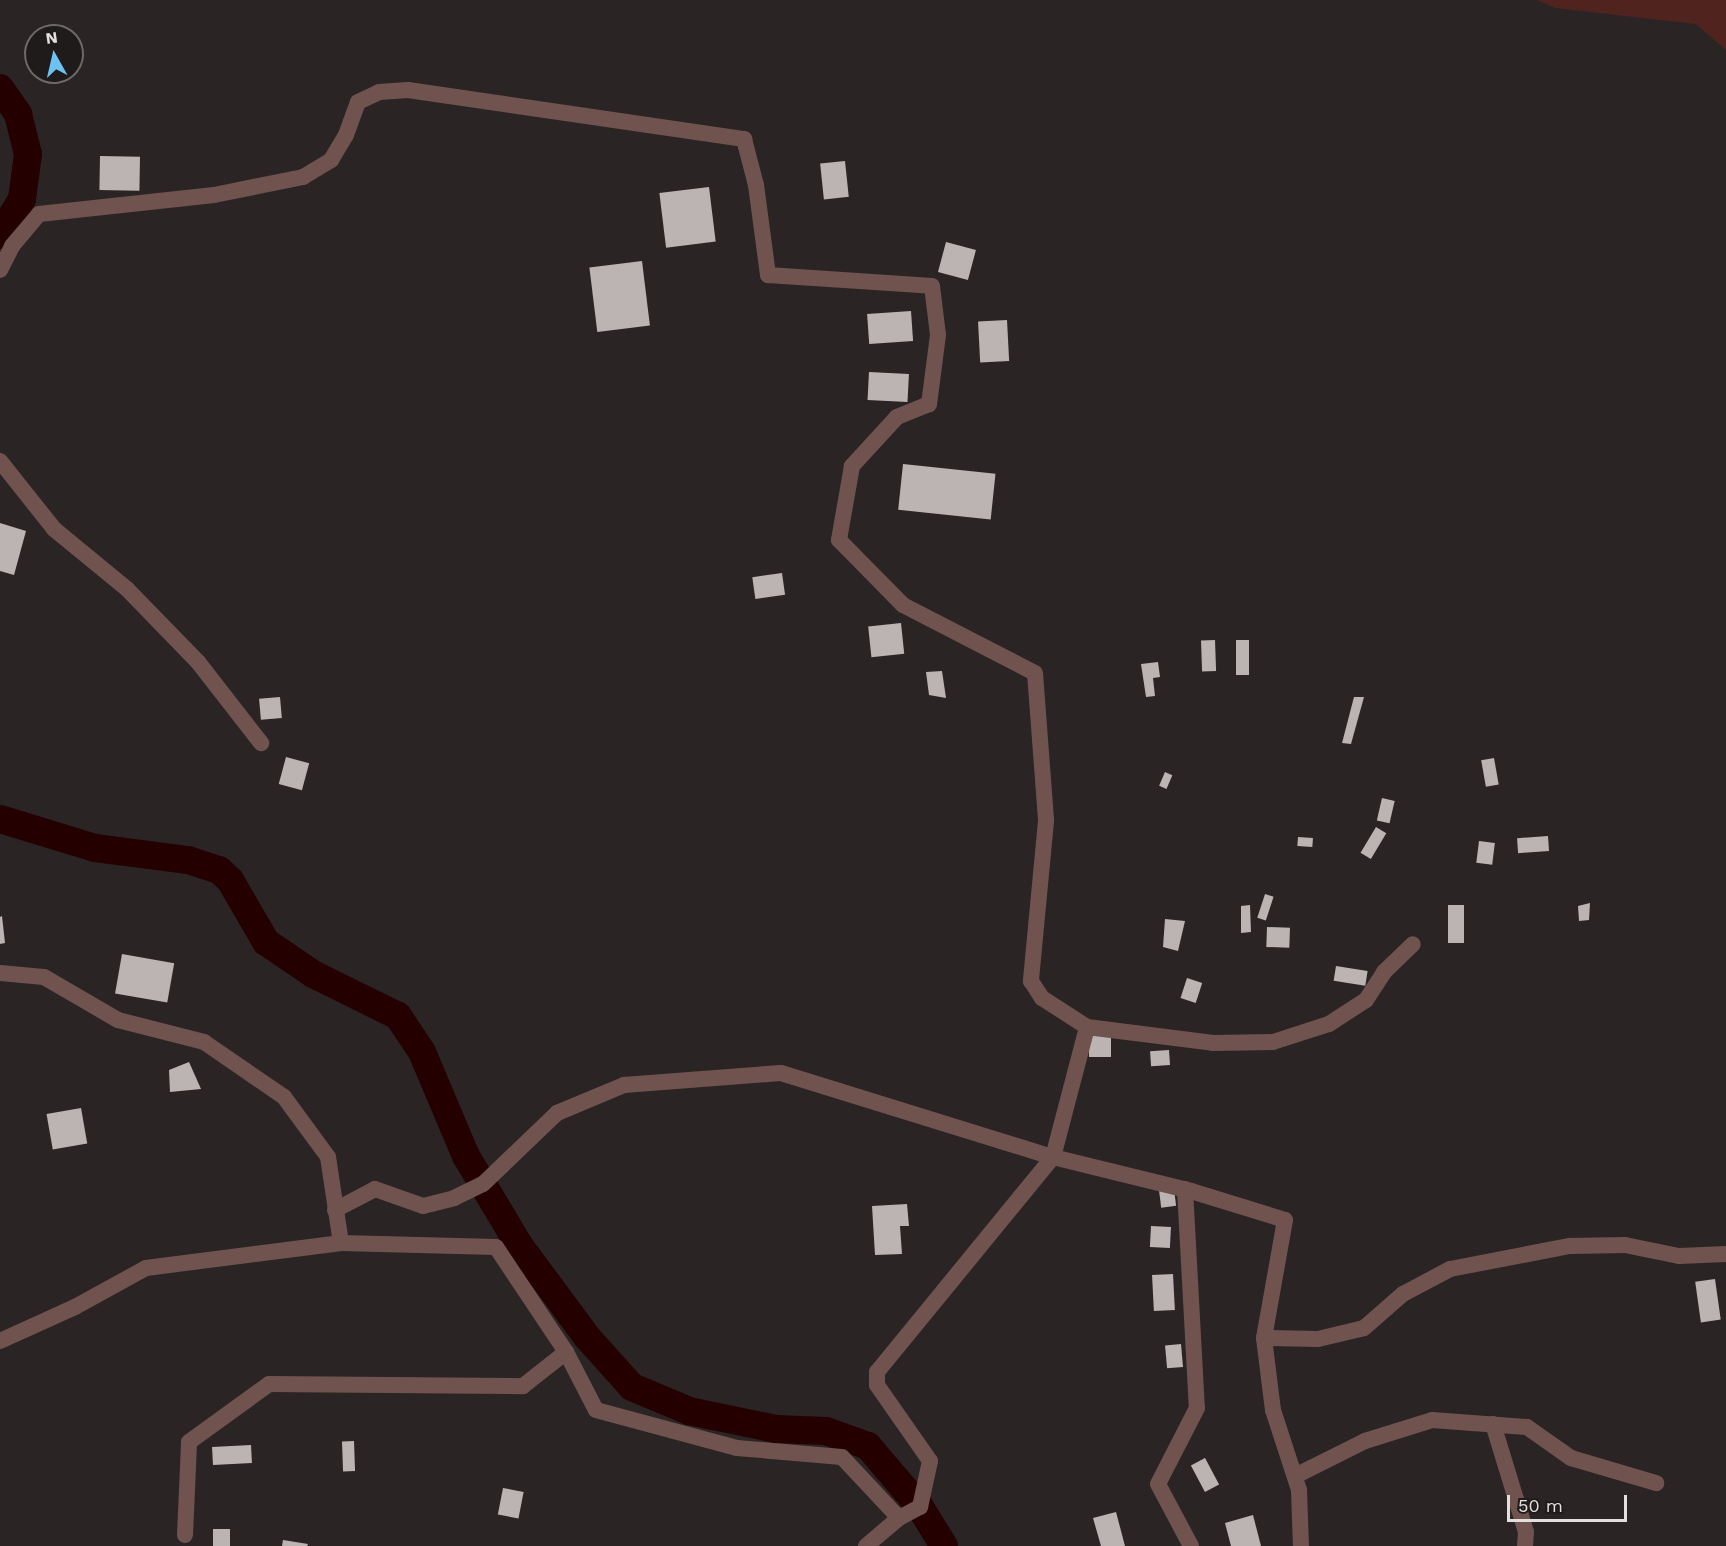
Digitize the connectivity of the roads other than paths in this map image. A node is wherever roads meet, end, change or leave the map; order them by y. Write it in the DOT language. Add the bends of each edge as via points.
graph roads {
  1 [pos="0,270"];
  2 [pos="0,461"];
  3 [pos="261,743"];
  4 [pos="1413,944"];
  5 [pos="0,973"];
  6 [pos="1087,1027"];
  7 [pos="1053,1157"];
  8 [pos="1185,1189"];
  9 [pos="335,1210"];
  10 [pos="341,1243"];
  11 [pos="1726,1254"];
  12 [pos="1264,1338"];
  13 [pos="0,1341"];
  14 [pos="567,1352"];
  15 [pos="1493,1424"];
  16 [pos="1295,1476"];
  17 [pos="1656,1483"];
  18 [pos="900,1518"];
  19 [pos="185,1535"];
  20 [pos="866,1546"];
  21 [pos="1191,1546"];
  22 [pos="1301,1546"];
  23 [pos="1526,1546"];
  1 -- 6 [label="street" via="12,246 39,214 214,195 303,177 331,160 346,135 358,102 379,92 408,90 744,139 756,185 768,276 932,286 938,335 929,404 897,417 852,466 839,540 903,605 1035,673 1046,821 1031,981 1042,998"];
  2 -- 3 [label="street" via="54,529 127,589 198,662"];
  4 -- 6 [label="street" via="1384,972 1366,1000 1329,1024 1273,1042 1213,1042"];
  5 -- 9 [label="street" via="44,977 118,1020 204,1042 284,1097 328,1157"];
  6 -- 7 [label="street"];
  7 -- 8 [label="street"];
  7 -- 9 [label="street" via="781,1073 624,1085 557,1113 483,1184 454,1198 423,1206 375,1189"];
  7 -- 18 [label="street" via="877,1372 878,1385 930,1461 920,1507"];
  8 -- 12 [label="street" via="1285,1220"];
  8 -- 21 [label="street" via="1197,1408 1158,1484"];
  9 -- 10 [label="street"];
  10 -- 13 [label="street" via="146,1268 75,1307"];
  10 -- 14 [label="street" via="496,1247"];
  11 -- 12 [label="street" via="1679,1256 1625,1245 1570,1246 1450,1269 1403,1294 1364,1328 1318,1340"];
  12 -- 16 [label="street" via="1273,1410"];
  14 -- 18 [label="street" via="596,1410 737,1448 842,1456"];
  14 -- 19 [label="street" via="523,1386 269,1384 189,1442"];
  15 -- 16 [label="street" via="1432,1420 1365,1441"];
  15 -- 17 [label="street" via="1527,1427 1571,1458"];
  15 -- 23 [label="street" via="1526,1532"];
  16 -- 22 [label="street"];
  18 -- 20 [label="street"];
}
